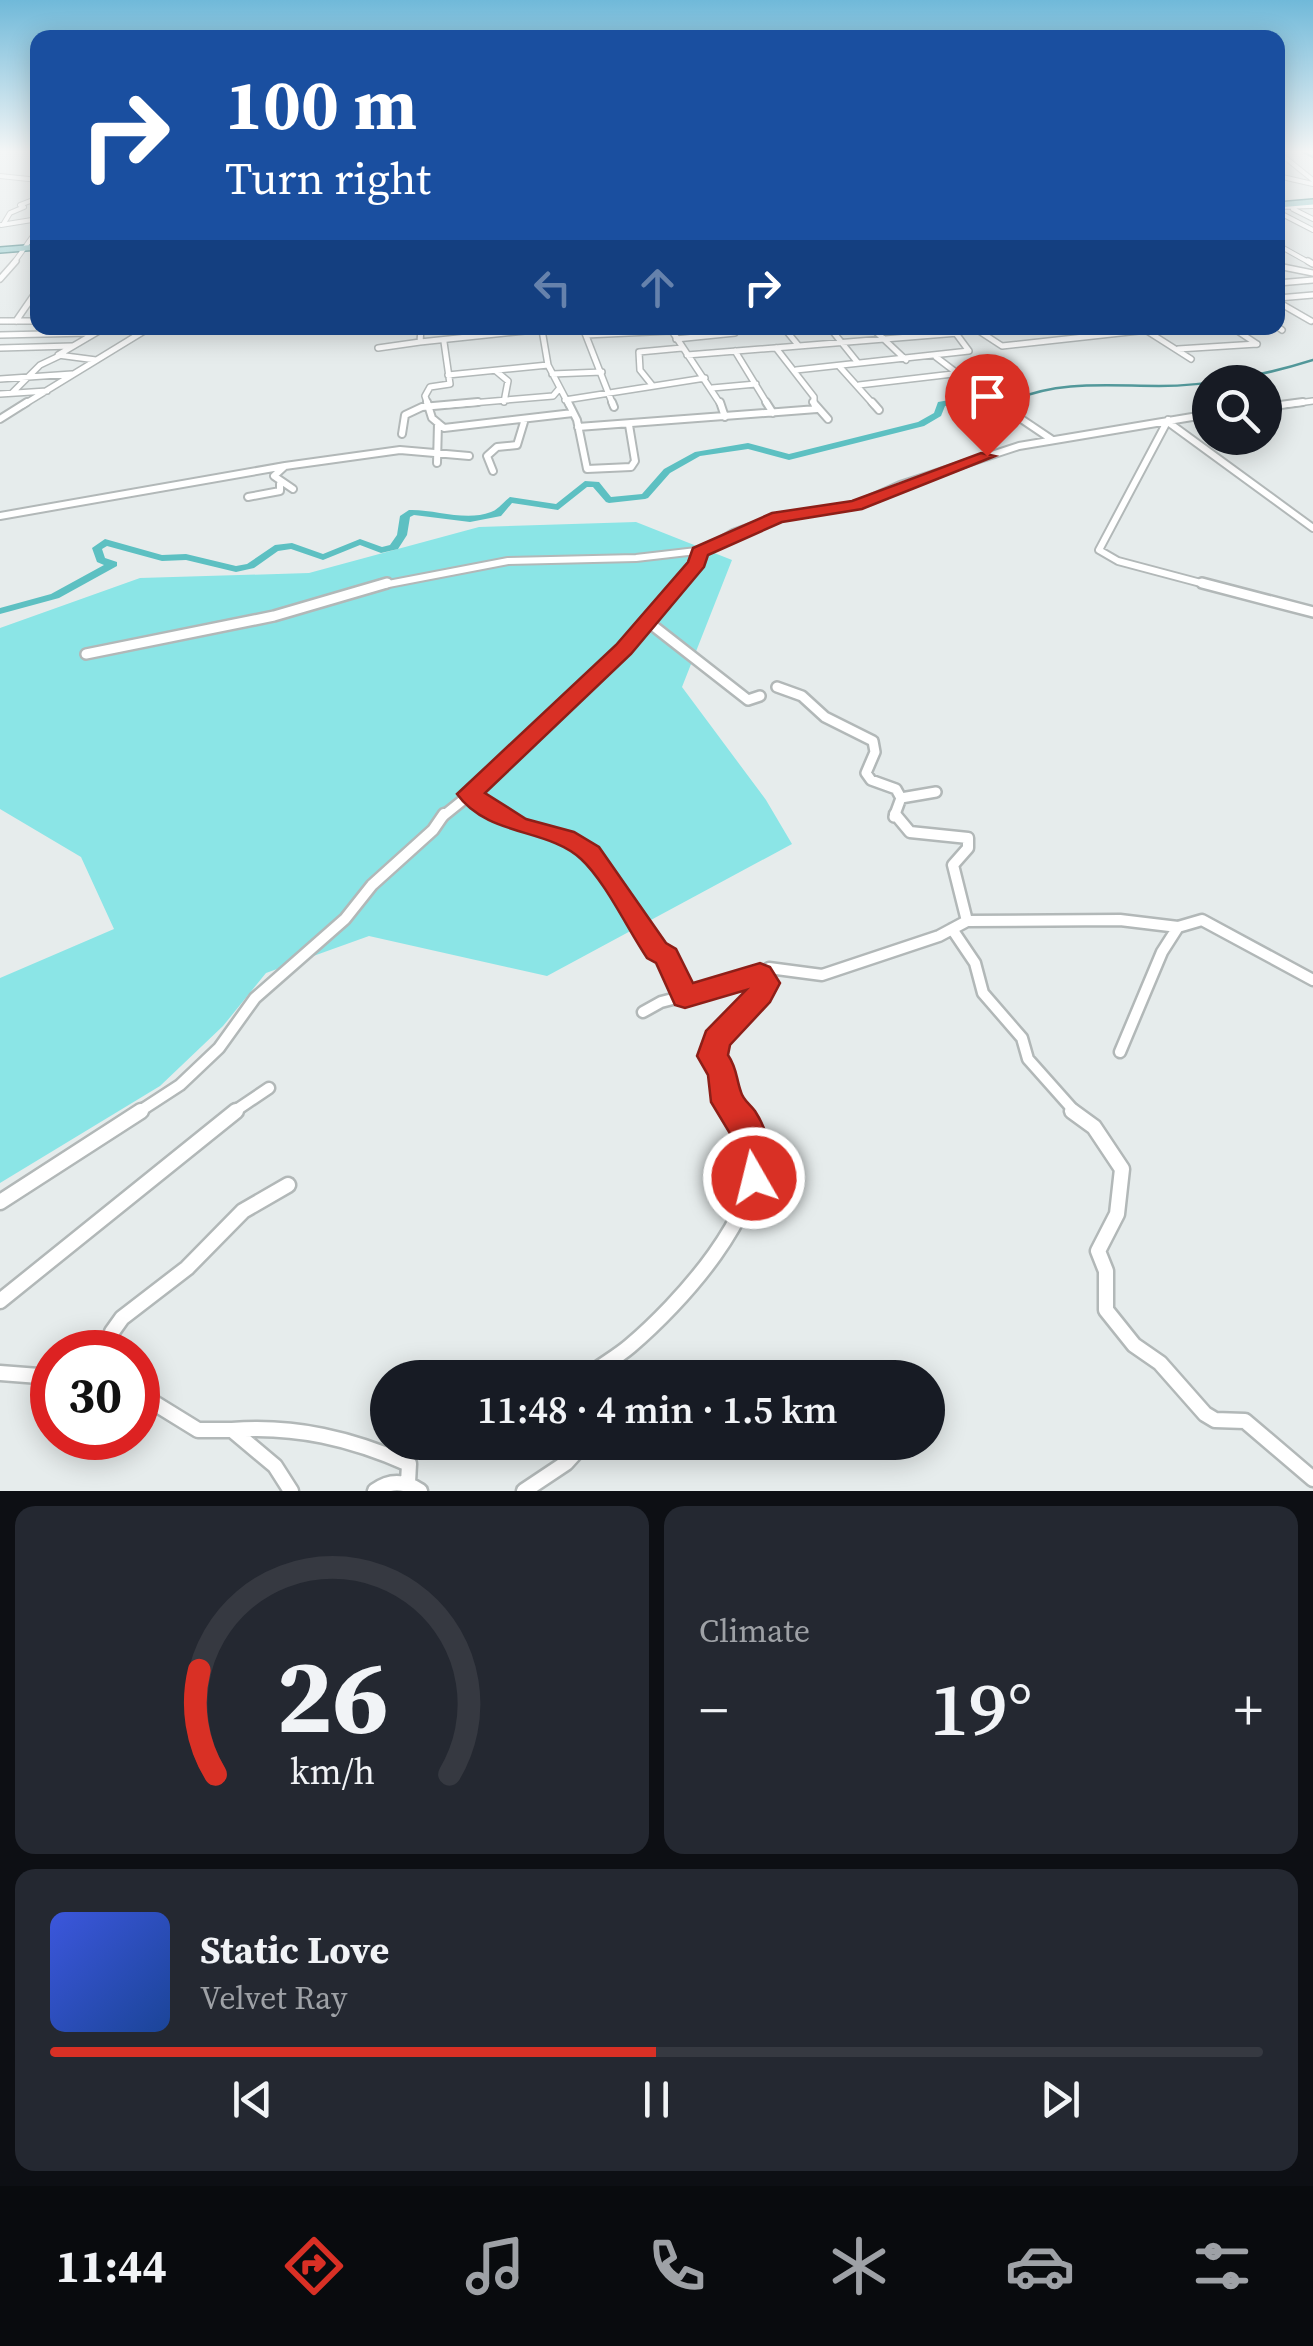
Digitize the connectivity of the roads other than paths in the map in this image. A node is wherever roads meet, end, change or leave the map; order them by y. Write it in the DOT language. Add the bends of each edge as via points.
graph roads {
  1 [pos="30,237"];
  2 [pos="27,248"];
  3 [pos="30,248"];
  4 [pos="1285,248"];
  5 [pos="0,250"];
  6 [pos="1313,264"];
  7 [pos="1285,268"];
  8 [pos="1313,276"];
  9 [pos="0,279"];
  10 [pos="1285,282"];
  11 [pos="1289,282"];
  12 [pos="1313,295"];
  13 [pos="1285,299"];
  14 [pos="30,301"];
  15 [pos="1285,305"];
  16 [pos="1313,311"];
  17 [pos="1294,312"];
  18 [pos="30,320"];
  19 [pos="0,321"];
  20 [pos="16,321"];
  21 [pos="1311,321"];
  22 [pos="0,334"];
  23 [pos="30,334"];
  24 [pos="89,335"];
  25 [pos="138,335"];
  26 [pos="420,335"];
  27 [pos="501,335"];
  28 [pos="543,335"];
  29 [pos="604,335"];
  30 [pos="635,335"];
  31 [pos="674,335"];
  32 [pos="715,335"];
  33 [pos="790,335"];
  34 [pos="835,335"];
  35 [pos="880,335"];
  36 [pos="920,335"];
  37 [pos="959,335"];
  38 [pos="985,335"];
  39 [pos="1099,335"];
  40 [pos="1154,335"];
  41 [pos="1244,335"];
  42 [pos="589,336"];
  43 [pos="676,339"];
  44 [pos="886,340"];
  45 [pos="420,342"];
  46 [pos="444,342"];
  47 [pos="840,342"];
  48 [pos="798,345"];
  49 [pos="72,346"];
  50 [pos="0,348"];
  51 [pos="378,348"];
  52 [pos="682,348"];
  53 [pos="776,348"];
  54 [pos="1178,349"];
  55 [pos="735,350"];
  56 [pos="641,351"];
  57 [pos="686,355"];
  58 [pos="59,356"];
  59 [pos="936,356"];
  60 [pos="1191,359"];
  61 [pos="98,360"];
  62 [pos="902,360"];
  63 [pos="858,363"];
  64 [pos="548,365"];
  65 [pos="843,366"];
  66 [pos="496,370"];
  67 [pos="796,370"];
  68 [pos="602,372"];
  69 [pos="73,374"];
  70 [pos="552,374"];
  71 [pos="952,374"];
  72 [pos="448,375"];
  73 [pos="28,377"];
  74 [pos="913,377"];
  75 [pos="704,378"];
  76 [pos="0,379"];
  77 [pos="756,384"];
  78 [pos="652,385"];
  79 [pos="859,386"];
  80 [pos="712,388"];
  81 [pos="559,389"];
  82 [pos="50,391"];
  83 [pos="608,391"];
  84 [pos="12,393"];
  85 [pos="0,394"];
  86 [pos="564,400"];
  87 [pos="1313,401"];
  88 [pos="504,402"];
  89 [pos="1282,405"];
  90 [pos="427,406"];
  91 [pos="614,407"];
  92 [pos="817,409"];
  93 [pos="879,410"];
  94 [pos="573,413"];
  95 [pos="773,413"];
  96 [pos="1192,417"];
  97 [pos="0,418"];
  98 [pos="725,418"];
  99 [pos="828,419"];
  100 [pos="1168,420"];
  101 [pos="526,421"];
  102 [pos="438,423"];
  103 [pos="629,425"];
  104 [pos="578,427"];
  105 [pos="449,430"];
  106 [pos="402,434"];
  107 [pos="439,434"];
  108 [pos="1051,439"];
  109 [pos="437,449"];
  110 [pos="469,456"];
  111 [pos="437,463"];
  112 [pos="285,466"];
  113 [pos="493,471"];
  114 [pos="280,484"];
  115 [pos="293,489"];
  116 [pos="248,497"];
  117 [pos="0,516"];
  118 [pos="1313,528"];
  119 [pos="699,552"];
  120 [pos="1313,612"];
  121 [pos="647,622"];
  122 [pos="86,654"];
  123 [pos="777,688"];
  124 [pos="760,696"];
  125 [pos="936,792"];
  126 [pos="469,794"];
  127 [pos="902,798"];
  128 [pos="968,921"];
  129 [pos="1178,927"];
  130 [pos="952,929"];
  131 [pos="760,974"];
  132 [pos="1313,980"];
  133 [pos="685,997"];
  134 [pos="643,1012"];
  135 [pos="1120,1052"];
  136 [pos="270,1088"];
  137 [pos="288,1185"];
  138 [pos="0,1202"];
  139 [pos="0,1301"];
  140 [pos="113,1330"];
  141 [pos="611,1360"];
  142 [pos="0,1373"];
  143 [pos="30,1375"];
  144 [pos="160,1407"];
  145 [pos="232,1430"];
  146 [pos="573,1460"];
  147 [pos="1313,1478"];
  148 [pos="414,1487"];
  149 [pos="291,1491"];
  150 [pos="375,1491"];
  151 [pos="524,1491"];
  1 -- 2 [label="street" via="22,246"];
  2 -- 3 [label="main road"];
  2 -- 5 [label="main road"];
  2 -- 9 [label="street"];
  4 -- 6 [label="street"];
  7 -- 8 [label="street"];
  8 -- 11 [label="street"];
  10 -- 11 [label="street"];
  11 -- 12 [label="street"];
  12 -- 13 [label="street"];
  14 -- 20 [label="street"];
  15 -- 17 [label="street"];
  16 -- 17 [label="street"];
  17 -- 21 [label="street"];
  18 -- 20 [label="street"];
  19 -- 20 [label="street"];
  22 -- 23 [label="street"];
  24 -- 49 [label="street"];
  25 -- 61 [label="street"];
  26 -- 45 [label="street"];
  27 -- 46 [label="street"];
  28 -- 64 [label="street"];
  29 -- 42 [label="street"];
  30 -- 56 [label="street"];
  31 -- 43 [label="street"];
  32 -- 43 [label="street"];
  33 -- 48 [label="street"];
  34 -- 47 [label="street"];
  35 -- 44 [label="street"];
  36 -- 44 [label="street"];
  37 -- 59 [label="street" via="971,349"];
  38 -- 39 [label="street" via="999,346"];
  40 -- 54 [label="street"];
  41 -- 54 [label="street" via="1257,344"];
  42 -- 68 [label="street"];
  43 -- 52 [label="street"];
  44 -- 47 [label="street"];
  44 -- 62 [label="street"];
  45 -- 46 [label="street"];
  45 -- 51 [label="street"];
  46 -- 72 [label="street"];
  47 -- 48 [label="street"];
  47 -- 63 [label="street"];
  48 -- 53 [label="street"];
  49 -- 50 [label="street"];
  49 -- 58 [label="street"];
  52 -- 56 [label="street"];
  52 -- 57 [label="street"];
  53 -- 55 [label="street"];
  53 -- 67 [label="street"];
  54 -- 60 [label="street"];
  55 -- 57 [label="street"];
  55 -- 77 [label="street"];
  56 -- 78 [label="street" via="640,370"];
  57 -- 75 [label="street"];
  58 -- 61 [label="street"];
  58 -- 73 [label="street"];
  59 -- 62 [label="street"];
  59 -- 71 [label="street"];
  61 -- 69 [label="street"];
  62 -- 63 [label="street"];
  62 -- 74 [label="street"];
  63 -- 65 [label="street"];
  64 -- 66 [label="street"];
  64 -- 70 [label="street"];
  65 -- 67 [label="street"];
  65 -- 79 [label="street"];
  66 -- 72 [label="street"];
  66 -- 88 [label="street" via="508,381"];
  67 -- 92 [label="street"];
  68 -- 70 [label="street"];
  68 -- 83 [label="street"];
  69 -- 73 [label="street"];
  69 -- 82 [label="street"];
  70 -- 81 [label="street"];
  71 -- 74 [label="street"];
  71 -- 108 [label="street"];
  72 -- 90 [label="street" via="450,384 426,389"];
  73 -- 76 [label="street"];
  73 -- 84 [label="street"];
  74 -- 79 [label="street"];
  75 -- 78 [label="street"];
  75 -- 80 [label="street"];
  77 -- 80 [label="street"];
  77 -- 95 [label="street"];
  78 -- 83 [label="street"];
  79 -- 93 [label="street"];
  80 -- 98 [label="street"];
  81 -- 86 [label="street"];
  81 -- 88 [label="street" via="554,396"];
  82 -- 84 [label="street"];
  82 -- 97 [label="street"];
  83 -- 86 [label="street"];
  83 -- 91 [label="street"];
  84 -- 85 [label="street"];
  86 -- 94 [label="street"];
  87 -- 89 [label="street"];
  88 -- 90 [label="street"];
  90 -- 102 [label="street"];
  90 -- 106 [label="street" via="405,414"];
  92 -- 95 [label="street"];
  92 -- 99 [label="street"];
  94 -- 101 [label="street"];
  94 -- 104 [label="street"];
  95 -- 98 [label="street"];
  96 -- 100 [label="street"];
  98 -- 103 [label="street"];
  100 -- 108 [label="street"];
  100 -- 118 [label="street"];
  100 -- 120 [label="street" via="1100,550 1118,561"];
  101 -- 105 [label="street"];
  101 -- 113 [label="street" via="517,445 497,447 487,456"];
  102 -- 105 [label="street"];
  102 -- 107 [label="street"];
  103 -- 104 [label="street"];
  103 -- 104 [label="street" via="635,461 625,469 598,471 587,468"];
  105 -- 107 [label="street"];
  107 -- 109 [label="street"];
  108 -- 119 [label="street" via="856,505 778,517"];
  109 -- 110 [label="street"];
  109 -- 111 [label="street"];
  109 -- 112 [label="street"];
  112 -- 114 [label="street" via="274,476"];
  112 -- 117 [label="street"];
  114 -- 115 [label="street"];
  114 -- 116 [label="street" via="280,490"];
  119 -- 121 [label="street" via="698,563"];
  119 -- 122 [label="street" via="492,564"];
  121 -- 124 [label="street" via="748,700"];
  121 -- 126 [label="street"];
  123 -- 127 [label="street" via="802,696 824,717 872,741 866,773"];
  125 -- 127 [label="street"];
  126 -- 133 [label="street" via="518,826 565,838 590,853 666,956"];
  126 -- 138 [label="street" via="317,946 255,998 219,1048 180,1085"];
  127 -- 128 [label="street" via="894,818 902,830 960,835 970,842 953,865"];
  128 -- 129 [label="street" via="1120,920"];
  128 -- 130 [label="street"];
  129 -- 132 [label="street" via="1202,920"];
  129 -- 135 [label="street"];
  130 -- 131 [label="street" via="822,975 770,968"];
  130 -- 147 [label="street" via="984,993 1022,1038 1028,1059 1068,1108 1094,1127 1122,1169 1117,1214 1098,1251 1106,1271 1106,1310 1205,1414 1244,1421"];
  131 -- 133 [label="street"];
  131 -- 141 [label="street" via="766,983 760,994 717,1040 712,1056 723,1073 726,1102 744,1121 753,1145 754,1178 744,1206 690,1288"];
  133 -- 134 [label="street"];
  136 -- 139 [label="street" via="202,1134"];
  137 -- 140 [label="street" via="244,1211"];
  142 -- 143 [label="street"];
  144 -- 145 [label="street" via="198,1430"];
  145 -- 148 [label="street" via="264,1426 364,1444 409,1464"];
  145 -- 149 [label="street" via="276,1466"];
  146 -- 151 [label="street"];
  148 -- 150 [label="street" via="386,1484"];
}
